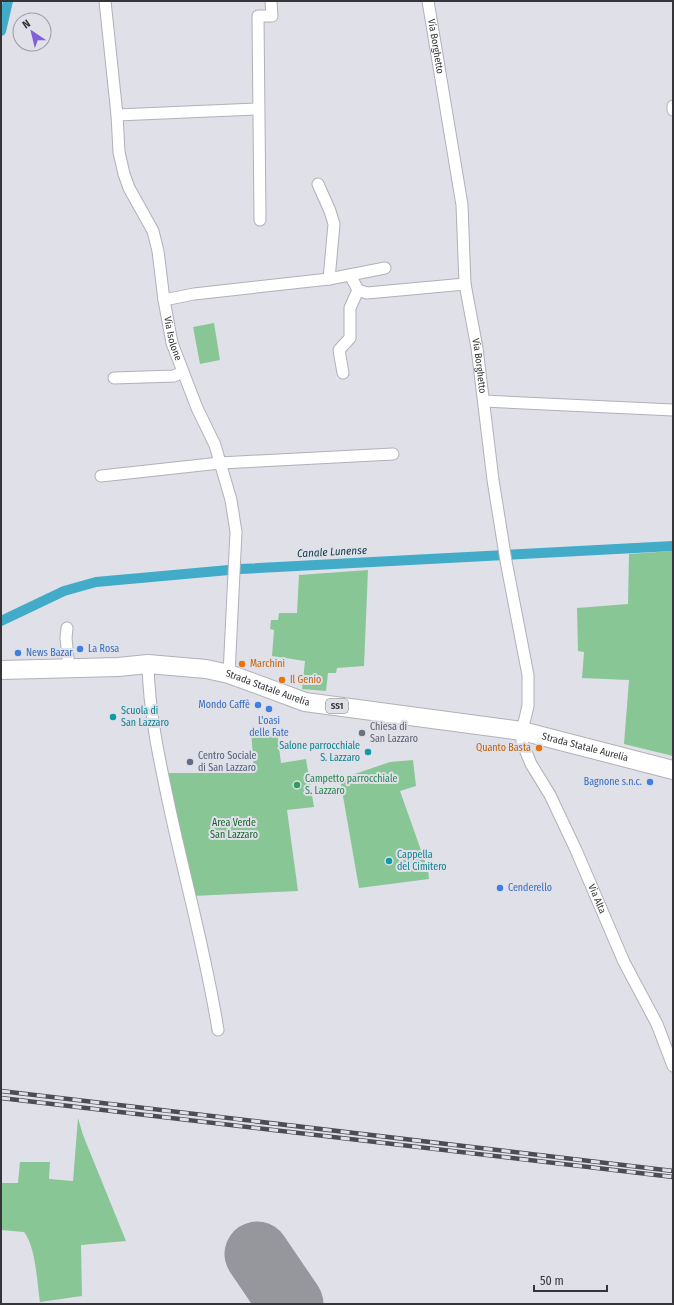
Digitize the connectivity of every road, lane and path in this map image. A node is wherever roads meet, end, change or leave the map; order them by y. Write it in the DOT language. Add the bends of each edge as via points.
graph roads {
  1 [pos="105,1"];
  2 [pos="271,1"];
  3 [pos="428,1"];
  4 [pos="673,106"];
  5 [pos="258,109"];
  6 [pos="673,110"];
  7 [pos="117,116"];
  8 [pos="318,184"];
  9 [pos="260,220"];
  10 [pos="385,268"];
  11 [pos="350,275"];
  12 [pos="329,280"];
  13 [pos="465,284"];
  14 [pos="358,290"];
  15 [pos="164,300"];
  16 [pos="182,372"];
  17 [pos="343,373"];
  18 [pos="114,378"];
  19 [pos="484,401"];
  20 [pos="673,410"];
  21 [pos="393,454"];
  22 [pos="220,463"];
  23 [pos="102,476"];
  24 [pos="67,628"];
  25 [pos="148,664"];
  26 [pos="69,668"];
  27 [pos="1,670"];
  28 [pos="229,674"];
  29 [pos="522,731"];
  30 [pos="673,770"];
  31 [pos="218,1030"];
  32 [pos="673,1066"];
  1 -- 7 [label="street, Via Isolone"];
  2 -- 5 [label="street" via="272,16 258,16"];
  3 -- 13 [label="street, Via Borghetto" via="462,205"];
  4 -- 6 [label="street"];
  5 -- 7 [label="street"];
  5 -- 9 [label="street"];
  7 -- 15 [label="street, Via Isolone" via="119,152 124,174 153,231"];
  8 -- 12 [label="street" via="334,224"];
  10 -- 11 [label="street"];
  11 -- 12 [label="street"];
  11 -- 14 [label="street"];
  12 -- 15 [label="street" via="194,294"];
  13 -- 14 [label="street" via="367,293"];
  13 -- 19 [label="street, Via Borghetto"];
  14 -- 17 [label="street" via="350,308 350,338 339,350"];
  15 -- 16 [label="street, Via Isolone" via="172,343"];
  16 -- 18 [label="street" via="174,376"];
  16 -- 22 [label="street, Via Isolone" via="215,445"];
  19 -- 20 [label="street"];
  19 -- 29 [label="street, Via Borghetto" via="505,556 528,675 528,706"];
  21 -- 22 [label="street"];
  22 -- 23 [label="street"];
  22 -- 28 [label="street, Via Isolone" via="231,500 236,532"];
  24 -- 26 [label="street"];
  25 -- 26 [label="main road, Strada Statale Aurelia / SS1"];
  25 -- 28 [label="main road, Strada Statale Aurelia / SS1" via="181,666"];
  25 -- 31 [label="street" via="149,694 162,772 212,992"];
  26 -- 27 [label="main road, Strada Statale Aurelia / SS1"];
  28 -- 29 [label="main road, Strada Statale Aurelia / SS1" via="305,702"];
  29 -- 30 [label="main road, Strada Statale Aurelia / SS1"];
  29 -- 32 [label="street, Via Alta" via="522,742 531,764 553,802 624,962 657,1024"];
}
